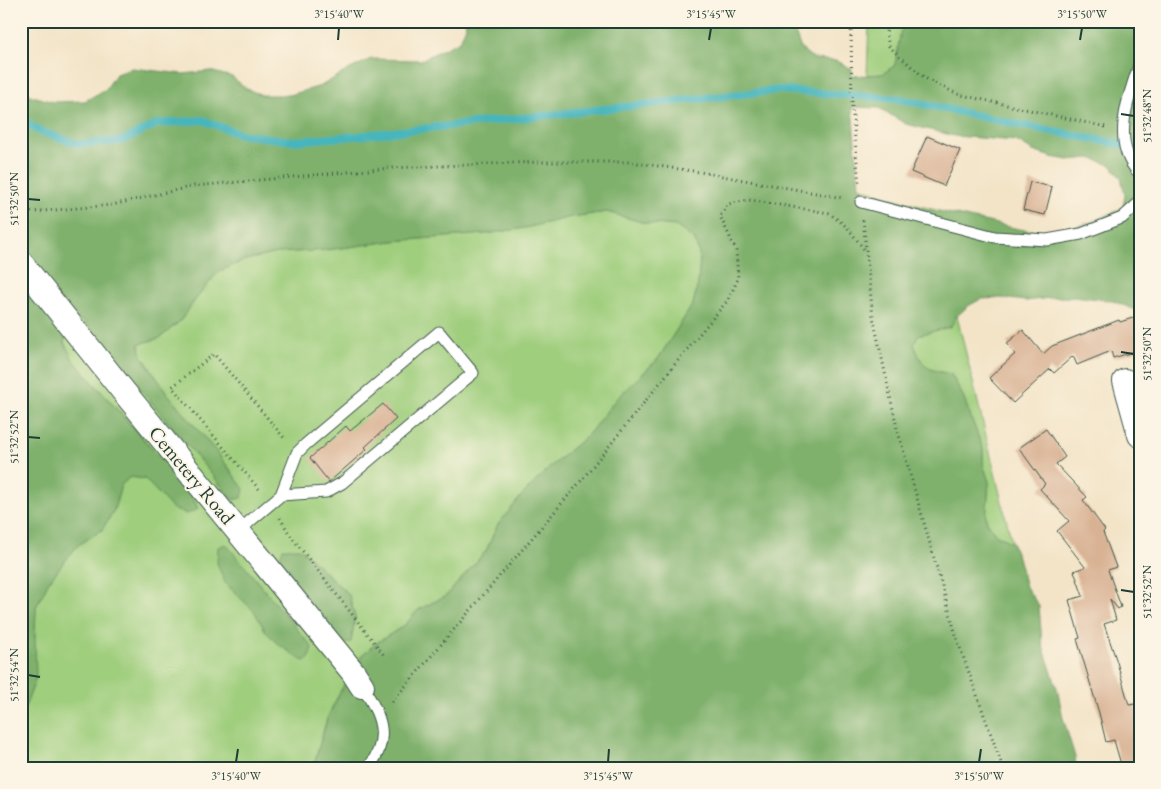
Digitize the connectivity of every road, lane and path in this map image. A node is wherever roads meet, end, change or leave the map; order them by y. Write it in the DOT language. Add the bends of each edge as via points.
graph roads {
  1 [pos="851,21"];
  2 [pos="887,21"];
  3 [pos="1140,62"];
  4 [pos="1124,132"];
  5 [pos="1140,174"];
  6 [pos="861,202"];
  7 [pos="1140,202"];
  8 [pos="21,213"];
  9 [pos="866,252"];
  10 [pos="21,263"];
  11 [pos="1125,381"];
  12 [pos="1140,435"];
  13 [pos="297,453"];
  14 [pos="281,495"];
  15 [pos="272,503"];
  16 [pos="239,532"];
  17 [pos="384,655"];
  18 [pos="362,686"];
  19 [pos="380,719"];
  20 [pos="368,768"];
  21 [pos="1002,768"];
  1 -- 6 [label="path" via="852,106"];
  2 -- 4 [label="path" via="889,46 896,54 925,78 957,94"];
  3 -- 4 [label="lane" via="1124,114"];
  4 -- 5 [label="lane" via="1124,148"];
  6 -- 7 [label="lane" via="995,237 1047,240 1081,234 1122,218"];
  6 -- 8 [label="path" via="630,162 538,162 391,168 204,185 112,205"];
  6 -- 9 [label="path"];
  9 -- 19 [label="path" via="847,227 830,213 749,200 728,204 720,216 736,250 738,279 728,300 580,482 397,694"];
  9 -- 21 [label="path" via="873,317 899,437 958,642"];
  10 -- 16 [label="street, Cemetery Road"];
  11 -- 12 [label="street"];
  13 -- 14 [label="lane"];
  13 -- 14 [label="lane" via="439,332 473,373 342,483 326,492"];
  13 -- 15 [label="path" via="214,354 172,387"];
  14 -- 15 [label="lane"];
  15 -- 16 [label="lane"];
  15 -- 17 [label="path" via="290,534"];
  16 -- 18 [label="street, Cemetery Road"];
  18 -- 19 [label="lane"];
  19 -- 20 [label="lane" via="382,740"];
}
